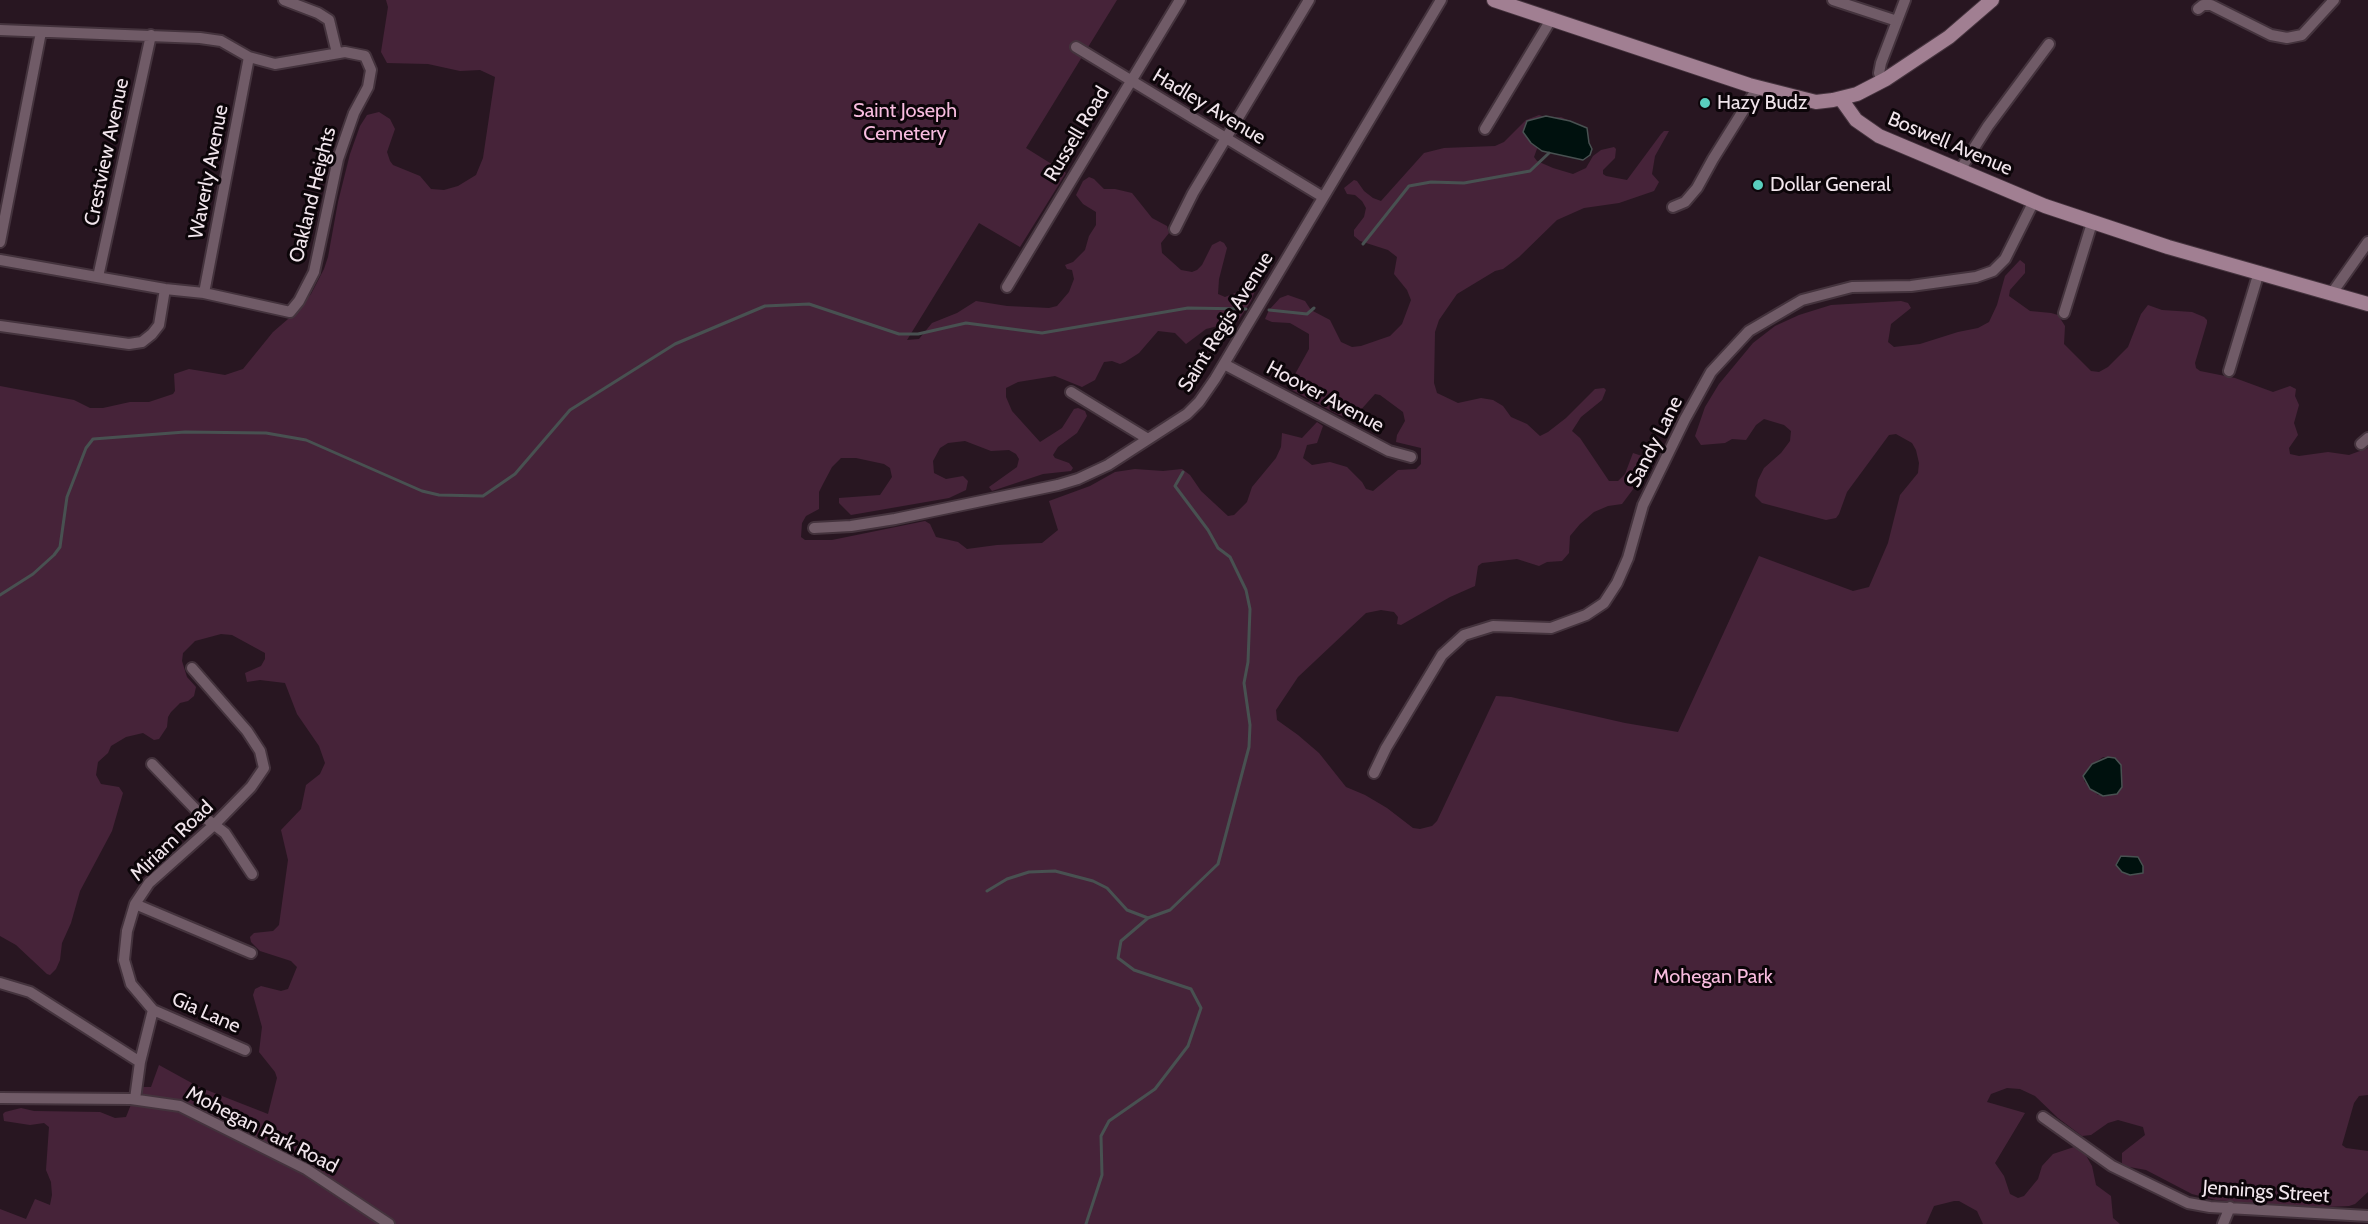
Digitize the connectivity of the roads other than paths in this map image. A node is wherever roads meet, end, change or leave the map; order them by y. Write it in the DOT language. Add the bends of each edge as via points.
graph roads {
  1 [pos="284,0"];
  2 [pos="1180,0"];
  3 [pos="1310,0"];
  4 [pos="1441,0"];
  5 [pos="1494,0"];
  6 [pos="1833,0"];
  7 [pos="1905,0"];
  8 [pos="1992,0"];
  9 [pos="2334,0"];
  10 [pos="1511,3"];
  11 [pos="2198,9"];
  12 [pos="1552,18"];
  13 [pos="1897,21"];
  14 [pos="0,30"];
  15 [pos="41,32"];
  16 [pos="151,35"];
  17 [pos="2049,44"];
  18 [pos="1076,48"];
  19 [pos="337,53"];
  20 [pos="249,57"];
  21 [pos="1130,80"];
  22 [pos="1882,81"];
  23 [pos="1758,87"];
  24 [pos="1841,99"];
  25 [pos="1485,129"];
  26 [pos="1226,138"];
  27 [pos="1960,170"];
  28 [pos="1323,197"];
  29 [pos="2034,201"];
  30 [pos="1673,207"];
  31 [pos="2092,223"];
  32 [pos="1175,229"];
  33 [pos="0,242"];
  34 [pos="2368,242"];
  35 [pos="0,260"];
  36 [pos="2259,272"];
  37 [pos="98,277"];
  38 [pos="1007,287"];
  39 [pos="165,289"];
  40 [pos="204,293"];
  41 [pos="2332,293"];
  42 [pos="2368,304"];
  43 [pos="2064,314"];
  44 [pos="0,326"];
  45 [pos="1224,364"];
  46 [pos="2229,371"];
  47 [pos="1071,392"];
  48 [pos="1148,439"];
  49 [pos="1411,457"];
  50 [pos="814,528"];
  51 [pos="192,669"];
  52 [pos="152,764"];
  53 [pos="1374,773"];
  54 [pos="215,824"];
  55 [pos="252,874"];
  56 [pos="135,904"];
  57 [pos="251,953"];
  58 [pos="0,982"];
  59 [pos="153,1010"];
  60 [pos="245,1050"];
  61 [pos="141,1062"];
  62 [pos="0,1098"];
  63 [pos="135,1099"];
  64 [pos="2043,1117"];
  65 [pos="2230,1208"];
  66 [pos="2368,1216"];
  67 [pos="389,1224"];
  68 [pos="2223,1224"];
  1 -- 19 [label="street" via="329,20"];
  2 -- 21 [label="street, Russell Road"];
  3 -- 26 [label="street"];
  4 -- 28 [label="street, Saint Regis Avenue"];
  5 -- 10 [label="street"];
  6 -- 13 [label="street"];
  7 -- 13 [label="street"];
  8 -- 22 [label="street" via="1935,47"];
  9 -- 11 [label="street" via="2302,35 2287,39 2211,5"];
  10 -- 12 [label="street"];
  12 -- 23 [label="street"];
  12 -- 25 [label="street"];
  13 -- 22 [label="street" via="1880,66"];
  14 -- 15 [label="street, Oakland Heights"];
  15 -- 16 [label="street, Oakland Heights"];
  15 -- 33 [label="street"];
  16 -- 20 [label="street, Oakland Heights" via="221,41"];
  16 -- 37 [label="street, Crestview Avenue"];
  17 -- 27 [label="street"];
  18 -- 21 [label="street, Hadley Avenue"];
  19 -- 20 [label="street, Oakland Heights" via="275,64"];
  19 -- 40 [label="street, Oakland Heights" via="365,56 371,70 368,87 344,136 314,272 299,301 290,312"];
  20 -- 40 [label="street, Waverly Avenue"];
  21 -- 26 [label="street, Hadley Avenue"];
  21 -- 38 [label="street, Russell Road"];
  22 -- 24 [label="street"];
  23 -- 24 [label="street" via="1810,102"];
  23 -- 30 [label="street" via="1697,188 1685,202"];
  24 -- 27 [label="street, Boswell Avenue" via="1851,116 1872,132"];
  26 -- 28 [label="street, Hadley Avenue"];
  26 -- 32 [label="street"];
  27 -- 29 [label="street, Boswell Avenue"];
  28 -- 45 [label="street, Saint Regis Avenue"];
  29 -- 31 [label="street, Boswell Avenue"];
  29 -- 53 [label="street, Sandy Lane" via="2005,259 1993,271 1911,286 1851,287 1802,300 1749,331 1711,372 1685,419 1643,505 1617,583 1604,603 1586,615 1551,628 1493,626 1464,635 1442,655"];
  31 -- 36 [label="street, Boswell Avenue"];
  31 -- 43 [label="street"];
  34 -- 41 [label="street"];
  35 -- 37 [label="street, Oakland Heights"];
  36 -- 41 [label="street, Boswell Avenue"];
  36 -- 46 [label="street"];
  37 -- 39 [label="street, Oakland Heights"];
  39 -- 40 [label="street, Oakland Heights"];
  39 -- 44 [label="street" via="159,325 142,342 129,344"];
  41 -- 42 [label="street, Boswell Avenue"];
  45 -- 48 [label="street, Saint Regis Avenue" via="1193,408"];
  45 -- 49 [label="street, Hoover Avenue" via="1389,451"];
  47 -- 48 [label="street"];
  48 -- 50 [label="street, Saint Regis Avenue" via="1093,473 1058,485 895,519"];
  51 -- 54 [label="street, Miriam Road" via="247,731 260,751 264,768 251,788"];
  52 -- 54 [label="street" via="200,814"];
  54 -- 55 [label="street"];
  54 -- 56 [label="street, Miriam Road" via="149,882"];
  56 -- 57 [label="street"];
  56 -- 59 [label="street, Miriam Road" via="124,960 131,984"];
  58 -- 61 [label="street" via="30,992"];
  59 -- 60 [label="street, Gia Lane"];
  59 -- 61 [label="street"];
  61 -- 63 [label="street"];
  62 -- 63 [label="street, Mohegan Park Road"];
  63 -- 67 [label="street, Mohegan Park Road" via="175,1105 203,1116 306,1169"];
  64 -- 65 [label="street, Jennings Street" via="2112,1166 2172,1197 2198,1206"];
  65 -- 66 [label="street, Jennings Street"];
  65 -- 68 [label="street"];
}
